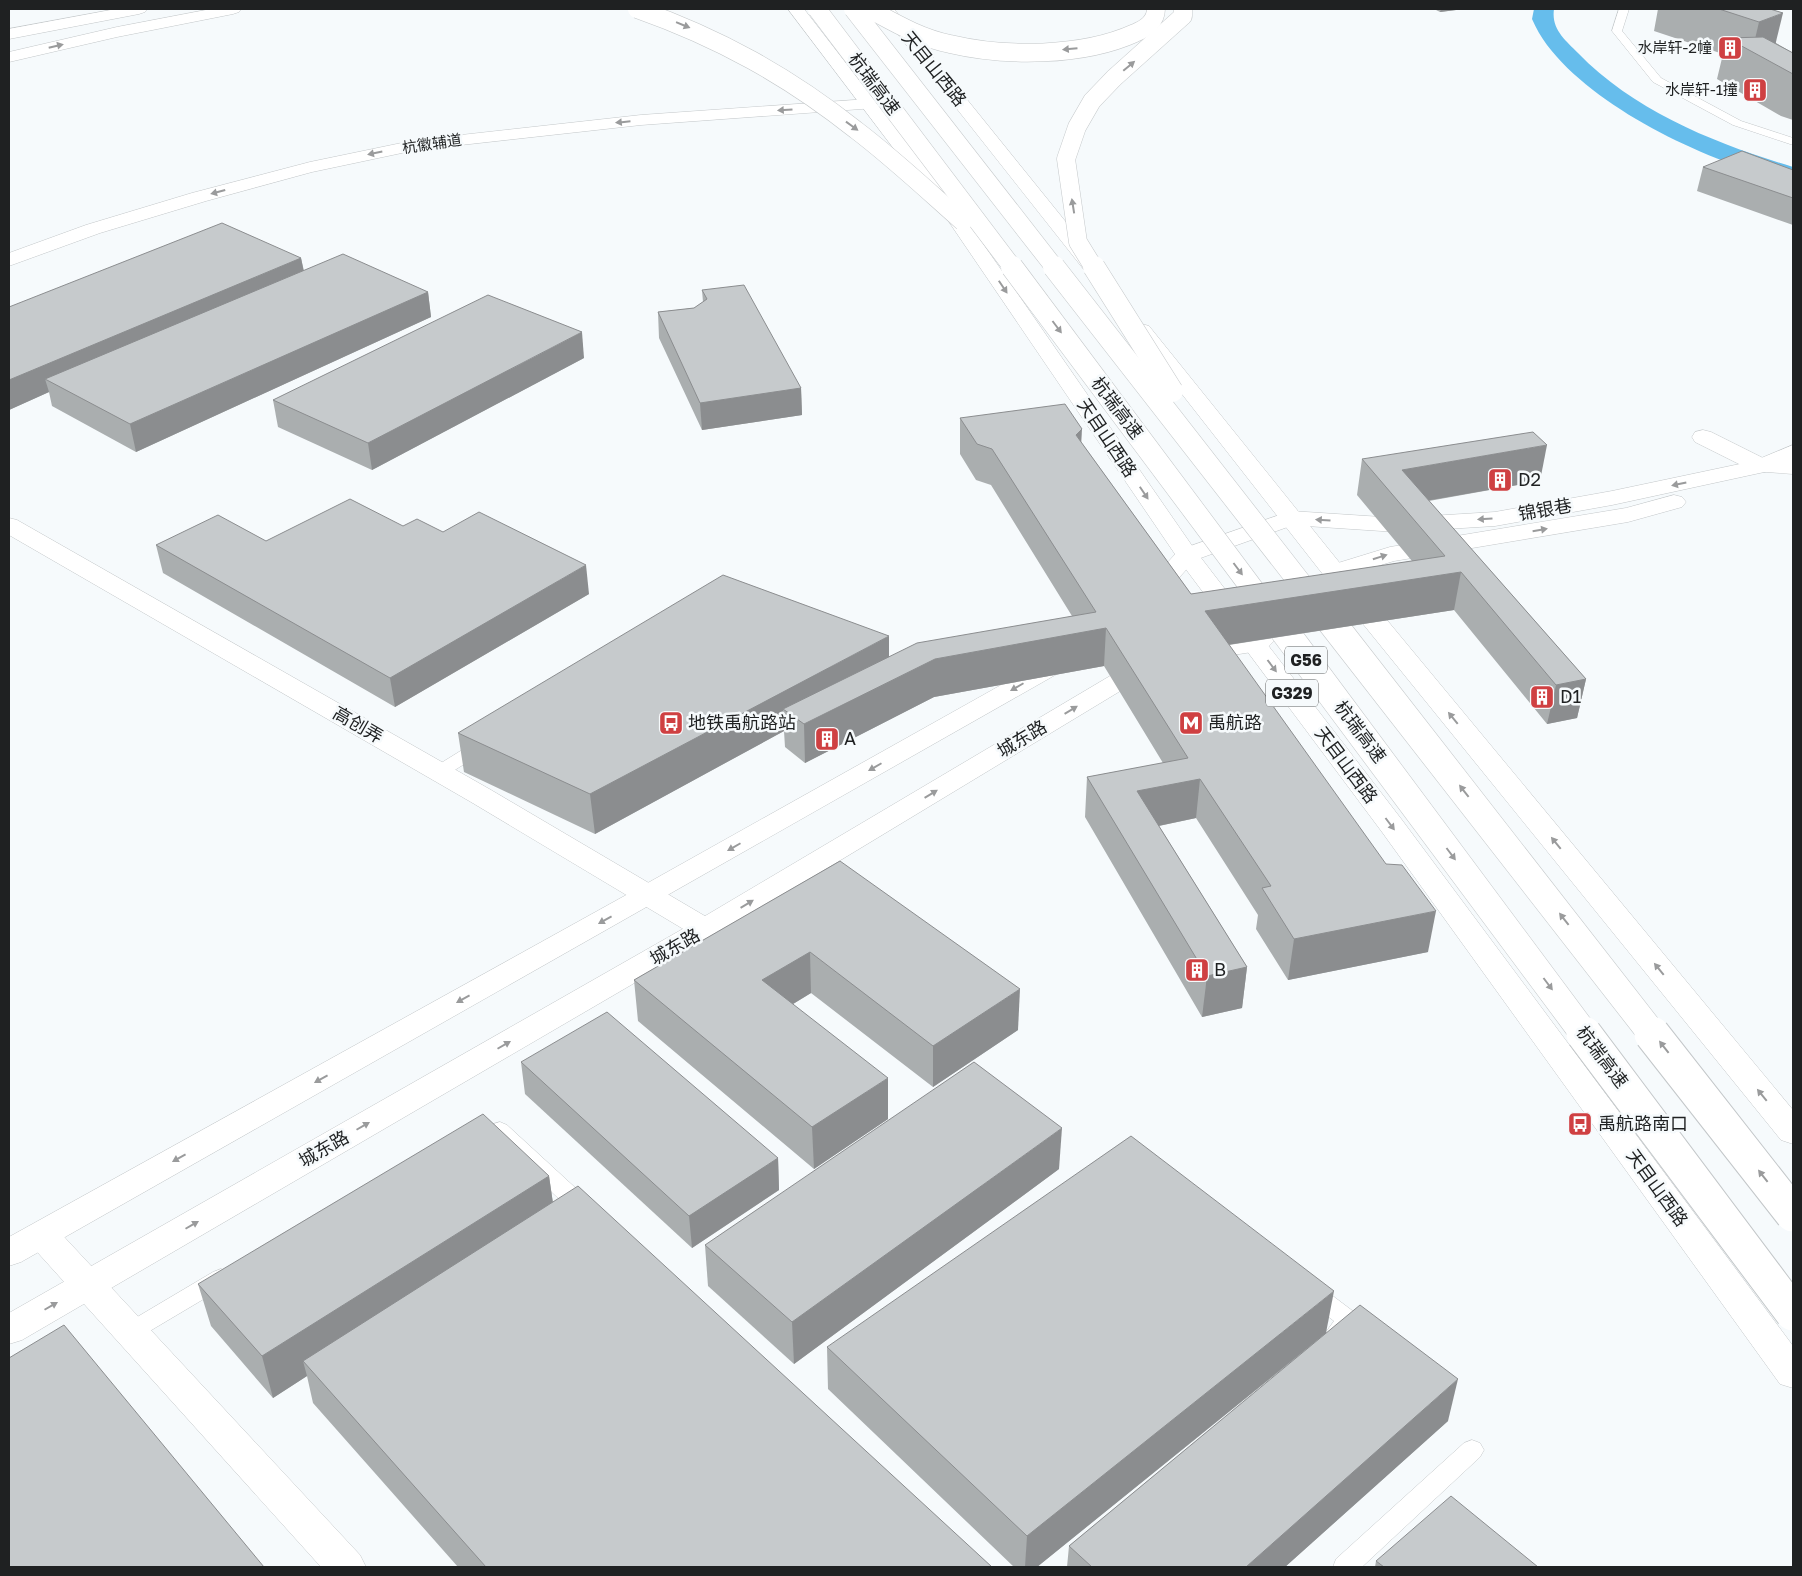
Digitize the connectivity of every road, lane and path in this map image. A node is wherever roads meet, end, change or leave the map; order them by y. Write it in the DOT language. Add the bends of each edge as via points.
graph roads {
  1 [pos="139,9"];
  2 [pos="233,9"];
  3 [pos="637,9"];
  4 [pos="796,9"];
  5 [pos="817,9"];
  6 [pos="853,9"];
  7 [pos="869,9"];
  8 [pos="886,9"];
  9 [pos="1156,9"];
  10 [pos="1183,9"];
  11 [pos="1624,9"];
  12 [pos="9,34"];
  13 [pos="9,57"];
  14 [pos="869,104"];
  15 [pos="1793,142"];
  16 [pos="9,260"];
  17 [pos="1010,264"];
  18 [pos="1703,437"];
  19 [pos="1793,452"];
  20 [pos="1761,466"];
  21 [pos="1793,468"];
  22 [pos="1291,518"];
  23 [pos="1253,519"];
  24 [pos="9,525"];
  25 [pos="1186,555"];
  26 [pos="1334,572"];
  27 [pos="1130,616"];
  28 [pos="1256,645"];
  29 [pos="1083,650"];
  30 [pos="498,736"];
  31 [pos="439,772"];
  32 [pos="647,896"];
  33 [pos="705,930"];
  34 [pos="1793,1132"];
  35 [pos="458,1141"];
  36 [pos="1793,1214"];
  37 [pos="601,1225"];
  38 [pos="42,1235"];
  39 [pos="9,1253"];
  40 [pos="240,1266"];
  41 [pos="1296,1280"];
  42 [pos="87,1285"];
  43 [pos="1793,1313"];
  44 [pos="9,1330"];
  45 [pos="130,1332"];
  46 [pos="1320,1346"];
  47 [pos="1793,1373"];
  48 [pos="1472,1450"];
  49 [pos="346,1567"];
  50 [pos="1345,1567"];
  1 -- 12 [label="main road"];
  13 -- 2 [label="main road, one-way"];
  3 -- 17 [label="main road, one-way, bridge" via="685,26 745,55 793,84 857,130"];
  4 -- 14 [label="main road, 天目山西路 / G329"];
  5 -- 17 [label="main road, 杭瑞高速 / G56, bridge"];
  6 -- 23 [label="main road, 杭瑞高速 / G56, bridge"];
  9 -- 7 [label="main road, one-way, bridge" via="1156,14 1145,28 1106,44 1013,52 974,49 927,38"];
  8 -- 22 [label="main road, 天目山西路"];
  23 -- 10 [label="main road, one-way, bridge" via="1078,242 1066,159 1077,127 1092,101 1183,16"];
  11 -- 15 [label="lane" via="1617,31 1657,80 1737,123"];
  14 -- 16 [label="main road, 杭徽辅道, one-way" via="641,120 416,145 310,167 199,197 94,229"];
  14 -- 25 [label="main road, 天目山西路 / G329, one-way" via="954,216"];
  17 -- 43 [label="main road, 杭瑞高速 / G56, one-way, bridge"];
  18 -- 20 [label="main road"];
  19 -- 20 [label="main road, 锦银巷"];
  20 -- 21 [label="main road"];
  20 -- 22 [label="main road, 锦银巷, one-way" via="1496,519 1397,525"];
  26 -- 21 [label="main road, 锦银巷, one-way" via="1390,554 1628,515"];
  22 -- 25 [label="main road"];
  22 -- 26 [label="main road, 天目山西路"];
  36 -- 23 [label="main road, 杭瑞高速 / G56, one-way, bridge"];
  24 -- 31 [label="main road, 高创弄"];
  25 -- 27 [label="main road"];
  25 -- 28 [label="main road, 天目山西路 / G329"];
  26 -- 28 [label="main road"];
  34 -- 26 [label="main road, 天目山西路, one-way"];
  33 -- 28 [label="main road, 城东路, one-way" via="1158,658"];
  28 -- 47 [label="main road, 天目山西路 / G329, one-way"];
  29 -- 32 [label="main road, one-way"];
  30 -- 31 [label="lane"];
  31 -- 32 [label="main road, 高创弄" via="479,786"];
  32 -- 33 [label="main road, 高创弄"];
  32 -- 38 [label="main road, one-way"];
  42 -- 33 [label="main road, 城东路, one-way"];
  35 -- 37 [label="lane" via="500,1130"];
  38 -- 39 [label="main road"];
  38 -- 42 [label="main road"];
  40 -- 45 [label="lane"];
  41 -- 46 [label="lane" via="1350,1321"];
  44 -- 42 [label="main road, 城东路, one-way"];
  42 -- 45 [label="main road"];
  45 -- 49 [label="main road"];
  48 -- 50 [label="lane"];
}
